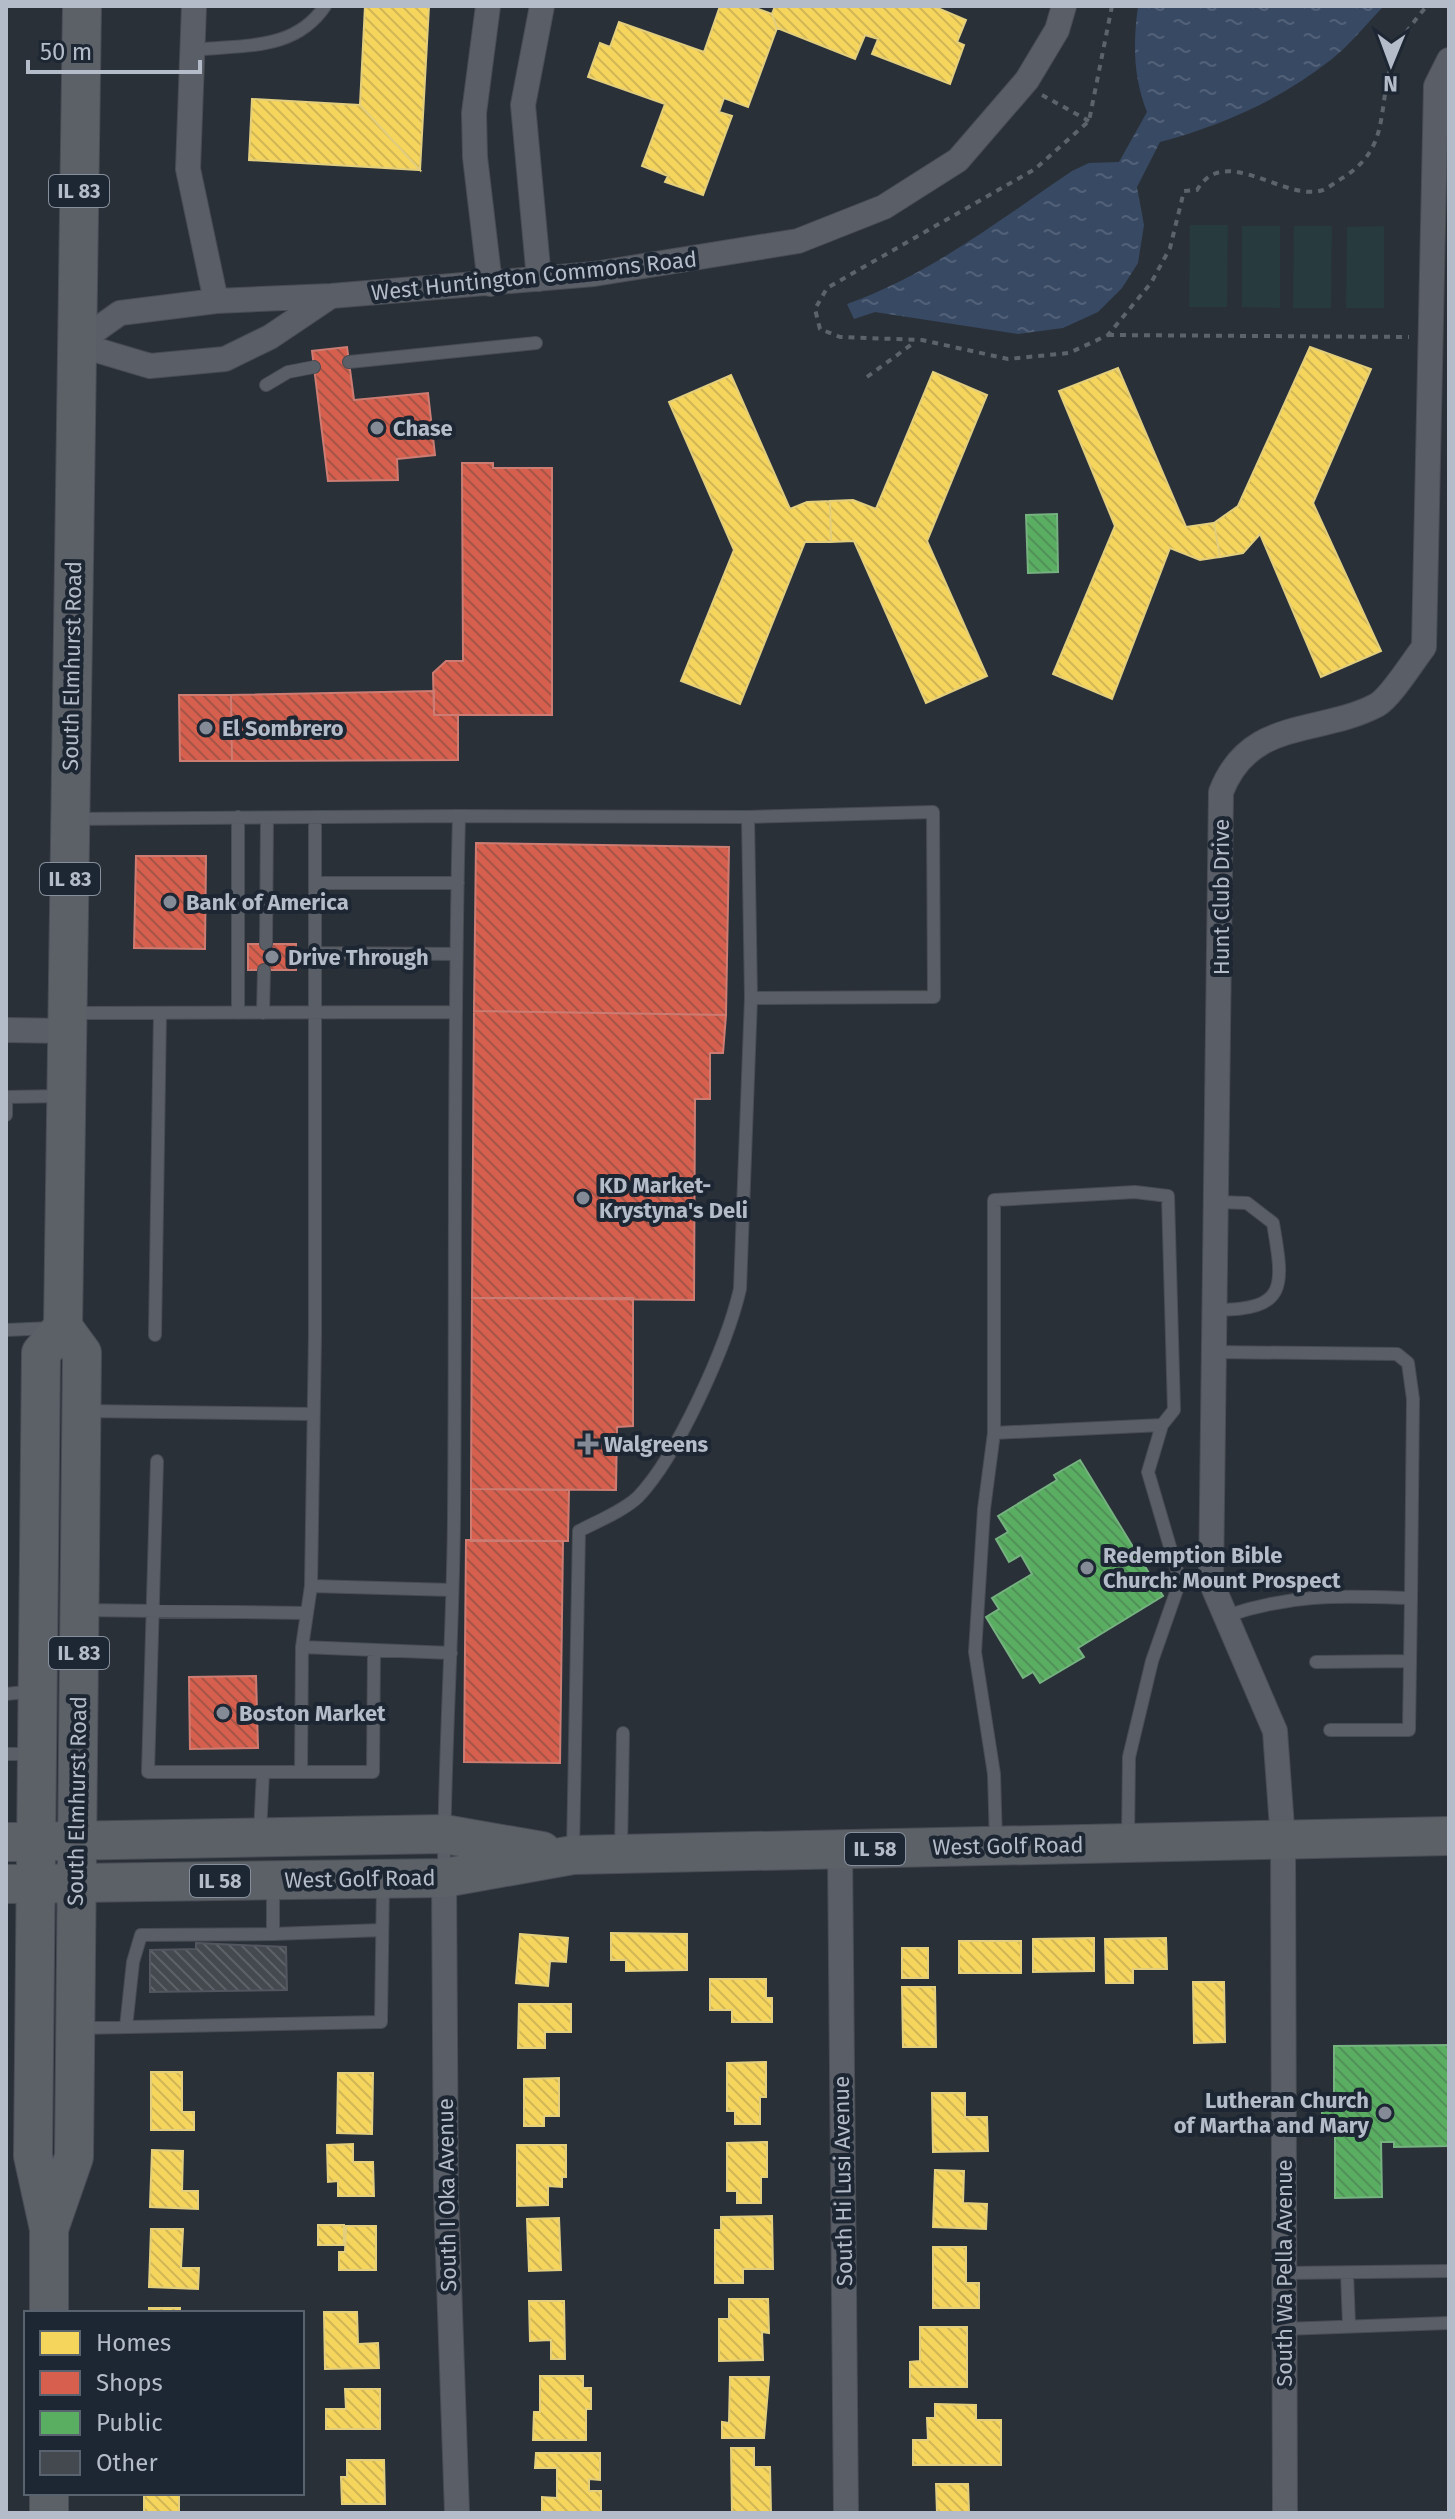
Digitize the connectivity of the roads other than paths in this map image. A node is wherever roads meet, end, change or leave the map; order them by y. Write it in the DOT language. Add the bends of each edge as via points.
graph roads {
  1 [pos="82,6"];
  2 [pos="194,6"];
  3 [pos="325,6"];
  4 [pos="488,6"];
  5 [pos="542,6"];
  6 [pos="1064,6"];
  7 [pos="195,50"];
  8 [pos="1449,60"];
  9 [pos="1442,127"];
  10 [pos="539,279"];
  11 [pos="490,284"];
  12 [pos="331,296"];
  13 [pos="216,301"];
  14 [pos="536,343"];
  15 [pos="76,344"];
  16 [pos="349,362"];
  17 [pos="314,367"];
  18 [pos="266,385"];
  19 [pos="459,816"];
  20 [pos="238,817"];
  21 [pos="315,817"];
  22 [pos="748,817"];
  23 [pos="267,818"];
  24 [pos="71,819"];
  25 [pos="316,883"];
  26 [pos="458,883"];
  27 [pos="266,944"];
  28 [pos="316,953"];
  29 [pos="456,954"];
  30 [pos="264,970"];
  31 [pos="751,998"];
  32 [pos="316,1012"];
  33 [pos="454,1012"];
  34 [pos="160,1013"];
  35 [pos="238,1013"];
  36 [pos="263,1013"];
  37 [pos="68,1022"];
  38 [pos="6,1030"];
  39 [pos="68,1095"];
  40 [pos="6,1097"];
  41 [pos="6,1115"];
  42 [pos="1217,1202"];
  43 [pos="1215,1310"];
  44 [pos="63,1327"];
  45 [pos="6,1330"];
  46 [pos="155,1335"];
  47 [pos="1214,1352"];
  48 [pos="81,1411"];
  49 [pos="313,1414"];
  50 [pos="1162,1425"];
  51 [pos="994,1433"];
  52 [pos="157,1461"];
  53 [pos="311,1586"];
  54 [pos="452,1590"];
  55 [pos="1411,1598"];
  56 [pos="79,1610"];
  57 [pos="153,1611"];
  58 [pos="304,1613"];
  59 [pos="1226,1616"];
  60 [pos="302,1647"];
  61 [pos="374,1650"];
  62 [pos="451,1653"];
  63 [pos="1410,1661"];
  64 [pos="1316,1662"];
  65 [pos="22,1692"];
  66 [pos="1330,1730"];
  67 [pos="623,1733"];
  68 [pos="22,1754"];
  69 [pos="263,1772"];
  70 [pos="301,1772"];
  71 [pos="444,1834"];
  72 [pos="1449,1836"];
  73 [pos="260,1838"];
  74 [pos="77,1841"];
  75 [pos="1283,1841"];
  76 [pos="21,1842"];
  77 [pos="1128,1844"];
  78 [pos="996,1846"];
  79 [pos="840,1849"];
  80 [pos="621,1854"];
  81 [pos="570,1855"];
  82 [pos="444,1878"];
  83 [pos="383,1879"];
  84 [pos="273,1880"];
  85 [pos="76,1882"];
  86 [pos="20,1883"];
  87 [pos="382,1930"];
  88 [pos="273,1934"];
  89 [pos="126,2027"];
  90 [pos="75,2028"];
  91 [pos="49,2229"];
  92 [pos="1449,2271"];
  93 [pos="1284,2273"];
  94 [pos="1347,2273"];
  95 [pos="49,2311"];
  96 [pos="1449,2323"];
  97 [pos="1349,2324"];
  98 [pos="1284,2329"];
  99 [pos="457,2513"];
  100 [pos="846,2513"];
  101 [pos="1285,2513"];
  1 -- 15 [label="main road, South Elmhurst Road / IL 83"];
  2 -- 7 [label="street"];
  3 -- 7 [label="lane" via="304,29 286,38 264,45"];
  4 -- 11 [label="street" via="474,113"];
  5 -- 10 [label="street" via="523,105"];
  6 -- 10 [label="street, West Huntington Commons Road" via="1057,30 1024,85 958,160 870,213 798,241"];
  7 -- 13 [label="street" via="188,169"];
  8 -- 9 [label="street, Hunt Club Drive" via="1436,86"];
  9 -- 42 [label="street, Hunt Club Drive" via="1424,647 1379,704 1255,744 1231,767 1221,792"];
  10 -- 11 [label="street, West Huntington Commons Road"];
  11 -- 12 [label="street, West Huntington Commons Road"];
  12 -- 13 [label="street, West Huntington Commons Road"];
  12 -- 15 [label="street, West Huntington Commons Road" via="270,337 225,359 150,366"];
  13 -- 15 [label="street, West Huntington Commons Road" via="120,313"];
  14 -- 16 [label="lane"];
  15 -- 24 [label="main road, South Elmhurst Road / IL 83"];
  17 -- 18 [label="lane" via="288,372"];
  19 -- 21 [label="lane"];
  19 -- 22 [label="lane"];
  19 -- 26 [label="lane"];
  20 -- 23 [label="lane"];
  20 -- 24 [label="lane"];
  20 -- 35 [label="lane"];
  21 -- 23 [label="lane"];
  21 -- 25 [label="lane"];
  22 -- 31 [label="lane"];
  22 -- 31 [label="lane" via="933,812 934,997"];
  23 -- 27 [label="lane"];
  24 -- 37 [label="main road, South Elmhurst Road / IL 83"];
  25 -- 26 [label="lane"];
  25 -- 28 [label="lane"];
  26 -- 29 [label="lane"];
  28 -- 29 [label="lane"];
  28 -- 32 [label="lane"];
  29 -- 33 [label="lane"];
  30 -- 36 [label="lane"];
  31 -- 81 [label="lane" via="740,1289 734,1317 676,1441 637,1498 579,1531"];
  32 -- 33 [label="lane"];
  32 -- 36 [label="lane"];
  32 -- 49 [label="lane"];
  33 -- 54 [label="lane"];
  34 -- 35 [label="lane"];
  34 -- 37 [label="lane"];
  34 -- 46 [label="lane"];
  35 -- 36 [label="lane"];
  37 -- 38 [label="street"];
  37 -- 39 [label="main road, South Elmhurst Road / IL 83"];
  39 -- 40 [label="lane"];
  39 -- 44 [label="main road, South Elmhurst Road / IL 83"];
  40 -- 41 [label="lane"];
  42 -- 43 [label="street, Hunt Club Drive"];
  42 -- 43 [label="lane" via="1247,1203 1273,1223 1280,1267 1272,1296 1263,1306"];
  43 -- 47 [label="street, Hunt Club Drive"];
  44 -- 45 [label="lane"];
  44 -- 48 [label="main road, South Elmhurst Road / IL 83" via="82,1353"];
  44 -- 65 [label="main road, South Elmhurst Road / IL 83" via="41,1353"];
  47 -- 55 [label="lane" via="1397,1354 1408,1363 1413,1399"];
  47 -- 59 [label="street, Hunt Club Drive" via="1211,1582"];
  48 -- 49 [label="lane"];
  48 -- 56 [label="main road, South Elmhurst Road / IL 83"];
  49 -- 53 [label="lane"];
  50 -- 51 [label="lane"];
  50 -- 51 [label="lane" via="1174,1410 1168,1196 1135,1192 994,1200"];
  50 -- 77 [label="lane" via="1148,1472 1180,1581 1152,1661 1129,1757"];
  51 -- 78 [label="lane" via="975,1652 994,1774"];
  52 -- 57 [label="lane"];
  53 -- 54 [label="lane"];
  53 -- 58 [label="lane"];
  54 -- 62 [label="lane"];
  55 -- 59 [label="lane" via="1312,1596 1271,1601"];
  55 -- 63 [label="lane"];
  56 -- 57 [label="lane"];
  56 -- 74 [label="main road, South Elmhurst Road / IL 83"];
  57 -- 58 [label="lane"];
  57 -- 69 [label="lane" via="148,1772"];
  58 -- 60 [label="lane"];
  59 -- 75 [label="street, Hunt Club Drive" via="1275,1731"];
  60 -- 61 [label="lane"];
  60 -- 70 [label="lane"];
  61 -- 62 [label="lane"];
  61 -- 70 [label="lane" via="373,1772"];
  62 -- 71 [label="lane"];
  63 -- 64 [label="lane"];
  63 -- 66 [label="lane" via="1409,1730"];
  65 -- 68 [label="main road, South Elmhurst Road / IL 83"];
  67 -- 80 [label="lane"];
  68 -- 76 [label="main road, South Elmhurst Road / IL 83"];
  69 -- 70 [label="lane"];
  69 -- 73 [label="lane"];
  71 -- 73 [label="main road, West Golf Road / IL 58"];
  71 -- 81 [label="main road, West Golf Road / IL 58"];
  71 -- 82 [label="lane"];
  72 -- 75 [label="main road, West Golf Road / IL 58"];
  73 -- 74 [label="main road, West Golf Road / IL 58"];
  74 -- 76 [label="main road, West Golf Road / IL 58"];
  74 -- 85 [label="main road, South Elmhurst Road / IL 83"];
  75 -- 77 [label="main road, West Golf Road / IL 58"];
  75 -- 93 [label="street, South Wa Pella Avenue"];
  76 -- 86 [label="main road, South Elmhurst Road / IL 83"];
  77 -- 78 [label="main road, West Golf Road / IL 58"];
  78 -- 79 [label="main road, West Golf Road / IL 58"];
  79 -- 80 [label="main road, West Golf Road / IL 58"];
  79 -- 100 [label="street, South Hi Lusi Avenue"];
  80 -- 81 [label="main road, West Golf Road / IL 58"];
  81 -- 82 [label="main road, West Golf Road / IL 58"];
  82 -- 83 [label="main road, West Golf Road / IL 58"];
  82 -- 99 [label="street, South I Oka Avenue" via="446,2196"];
  83 -- 84 [label="main road, West Golf Road / IL 58"];
  83 -- 87 [label="lane"];
  84 -- 85 [label="main road, West Golf Road / IL 58"];
  84 -- 88 [label="lane"];
  85 -- 86 [label="main road, West Golf Road / IL 58"];
  85 -- 90 [label="main road, South Elmhurst Road / IL 83"];
  86 -- 91 [label="main road, South Elmhurst Road / IL 83" via="33,2156"];
  87 -- 88 [label="lane"];
  87 -- 89 [label="lane" via="381,2022"];
  88 -- 89 [label="lane" via="141,1935"];
  89 -- 90 [label="lane"];
  90 -- 91 [label="main road, South Elmhurst Road / IL 83" via="74,2157"];
  91 -- 95 [label="main road, South Elmhurst Road / IL 83"];
  92 -- 94 [label="lane"];
  93 -- 94 [label="lane"];
  93 -- 98 [label="street, South Wa Pella Avenue"];
  94 -- 97 [label="lane"];
  96 -- 97 [label="lane"];
  97 -- 98 [label="lane"];
  98 -- 101 [label="street, South Wa Pella Avenue"];
}
